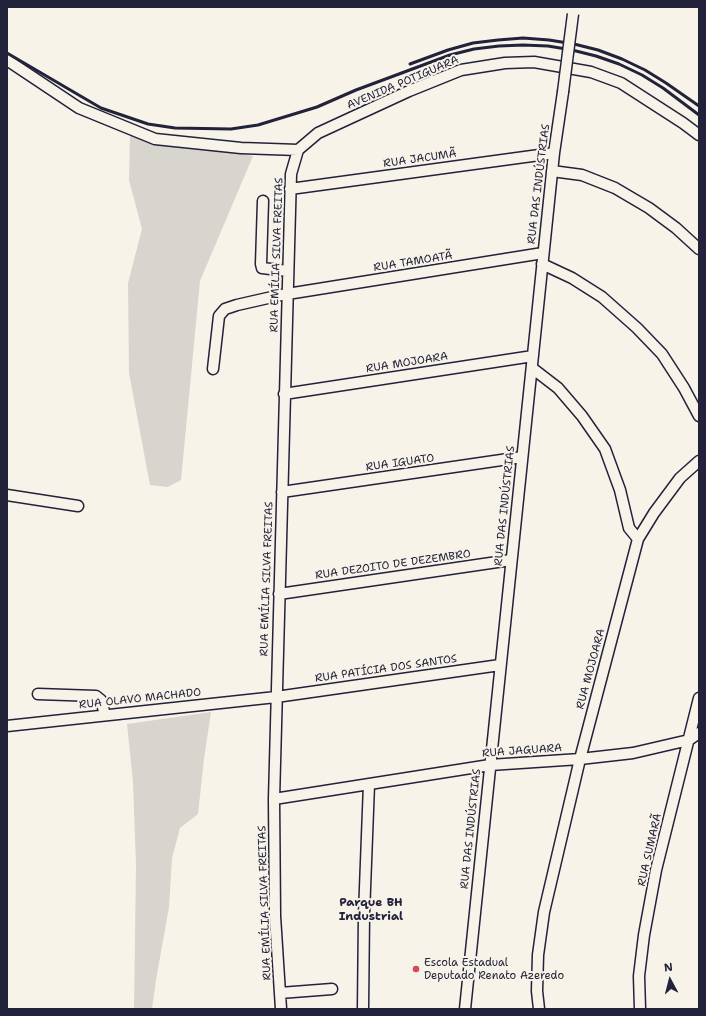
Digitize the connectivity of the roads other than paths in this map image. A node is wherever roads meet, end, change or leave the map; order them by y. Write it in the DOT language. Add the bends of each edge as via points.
graph roads {
  1 [pos="573,11"];
  2 [pos="7,60"];
  3 [pos="699,135"];
  4 [pos="298,150"];
  5 [pos="554,153"];
  6 [pos="552,171"];
  7 [pos="290,189"];
  8 [pos="263,201"];
  9 [pos="699,248"];
  10 [pos="543,253"];
  11 [pos="542,264"];
  12 [pos="288,271"];
  13 [pos="287,294"];
  14 [pos="533,356"];
  15 [pos="532,368"];
  16 [pos="213,369"];
  17 [pos="284,394"];
  18 [pos="699,416"];
  19 [pos="522,457"];
  20 [pos="699,461"];
  21 [pos="282,492"];
  22 [pos="7,495"];
  23 [pos="78,506"];
  24 [pos="638,540"];
  25 [pos="511,560"];
  26 [pos="279,594"];
  27 [pos="500,665"];
  28 [pos="38,694"];
  29 [pos="276,697"];
  30 [pos="699,698"];
  31 [pos="105,715"];
  32 [pos="7,726"];
  33 [pos="699,733"];
  34 [pos="689,740"];
  35 [pos="580,759"];
  36 [pos="490,765"];
  37 [pos="370,784"];
  38 [pos="274,799"];
  39 [pos="332,989"];
  40 [pos="280,993"];
  41 [pos="281,1009"];
  42 [pos="363,1009"];
  43 [pos="465,1009"];
  44 [pos="539,1009"];
  45 [pos="640,1009"];
  1 -- 5 [label="street, RUA DAS INDÚSTRIAS, bridge"];
  2 -- 4 [label="street" via="79,108 155,139 241,148"];
  3 -- 4 [label="street, AVENIDA POTIGUARA" via="620,83 591,72 534,62 505,63 461,70 409,91 318,133"];
  4 -- 7 [label="street, RUA EMÍLIA SILVA FREITAS" via="291,174"];
  5 -- 6 [label="street, RUA DAS INDÚSTRIAS"];
  5 -- 7 [label="street, RUA JACUMÃ"];
  6 -- 9 [label="street" via="582,176 615,188 654,212"];
  6 -- 10 [label="street, RUA DAS INDÚSTRIAS"];
  7 -- 12 [label="street, RUA EMÍLIA SILVA FREITAS"];
  8 -- 12 [label="street" via="262,268"];
  10 -- 11 [label="street, RUA DAS INDÚSTRIAS"];
  10 -- 13 [label="street, RUA TAMOATÃ"];
  11 -- 14 [label="street, RUA DAS INDÚSTRIAS"];
  11 -- 18 [label="street" via="572,278 602,297 637,328 662,354"];
  12 -- 13 [label="street, RUA EMÍLIA SILVA FREITAS"];
  13 -- 16 [label="street, RUA TAMOATÃ" via="225,309 220,316"];
  13 -- 17 [label="street, RUA EMÍLIA SILVA FREITAS"];
  14 -- 15 [label="street, RUA DAS INDÚSTRIAS"];
  14 -- 17 [label="street, RUA MOJOARA"];
  15 -- 19 [label="street, RUA DAS INDÚSTRIAS"];
  15 -- 24 [label="street" via="558,388 605,449 620,490 629,528"];
  17 -- 21 [label="street, RUA EMÍLIA SILVA FREITAS"];
  19 -- 21 [label="street, RUA IGUATO"];
  19 -- 25 [label="street, RUA DAS INDÚSTRIAS"];
  20 -- 24 [label="street, RUA MOJOARA" via="680,478"];
  21 -- 26 [label="street, RUA EMÍLIA SILVA FREITAS"];
  22 -- 23 [label="street"];
  24 -- 35 [label="street, RUA MOJOARA"];
  25 -- 26 [label="street, RUA DEZOITO DE DEZEMBRO"];
  25 -- 27 [label="street, RUA DAS INDÚSTRIAS"];
  26 -- 29 [label="street, RUA EMÍLIA SILVA FREITAS"];
  27 -- 29 [label="street, RUA PATÍCIA DOS SANTOS"];
  27 -- 36 [label="street, RUA DAS INDÚSTRIAS"];
  28 -- 31 [label="street" via="96,696 101,700"];
  29 -- 31 [label="street, RUA OLAVO MACHADO"];
  29 -- 38 [label="street, RUA EMÍLIA SILVA FREITAS"];
  30 -- 34 [label="street, RUA SUMARÃ"];
  31 -- 32 [label="street, RUA OLAVO MACHADO"];
  33 -- 34 [label="street, RUA JAGUARA"];
  34 -- 35 [label="street, RUA JAGUARA" via="633,753"];
  34 -- 45 [label="street, RUA SUMARÃ" via="656,870 644,935 639,976"];
  35 -- 36 [label="street, RUA JAGUARA"];
  35 -- 44 [label="street, RUA MOJOARA" via="544,912 538,955"];
  36 -- 37 [label="street, RUA JAGUARA"];
  36 -- 43 [label="street, RUA DAS INDÚSTRIAS"];
  37 -- 38 [label="street, RUA JAGUARA"];
  37 -- 42 [label="street"];
  38 -- 40 [label="street, RUA EMÍLIA SILVA FREITAS" via="275,916"];
  39 -- 40 [label="street"];
  40 -- 41 [label="street, RUA EMÍLIA SILVA FREITAS"];
}
